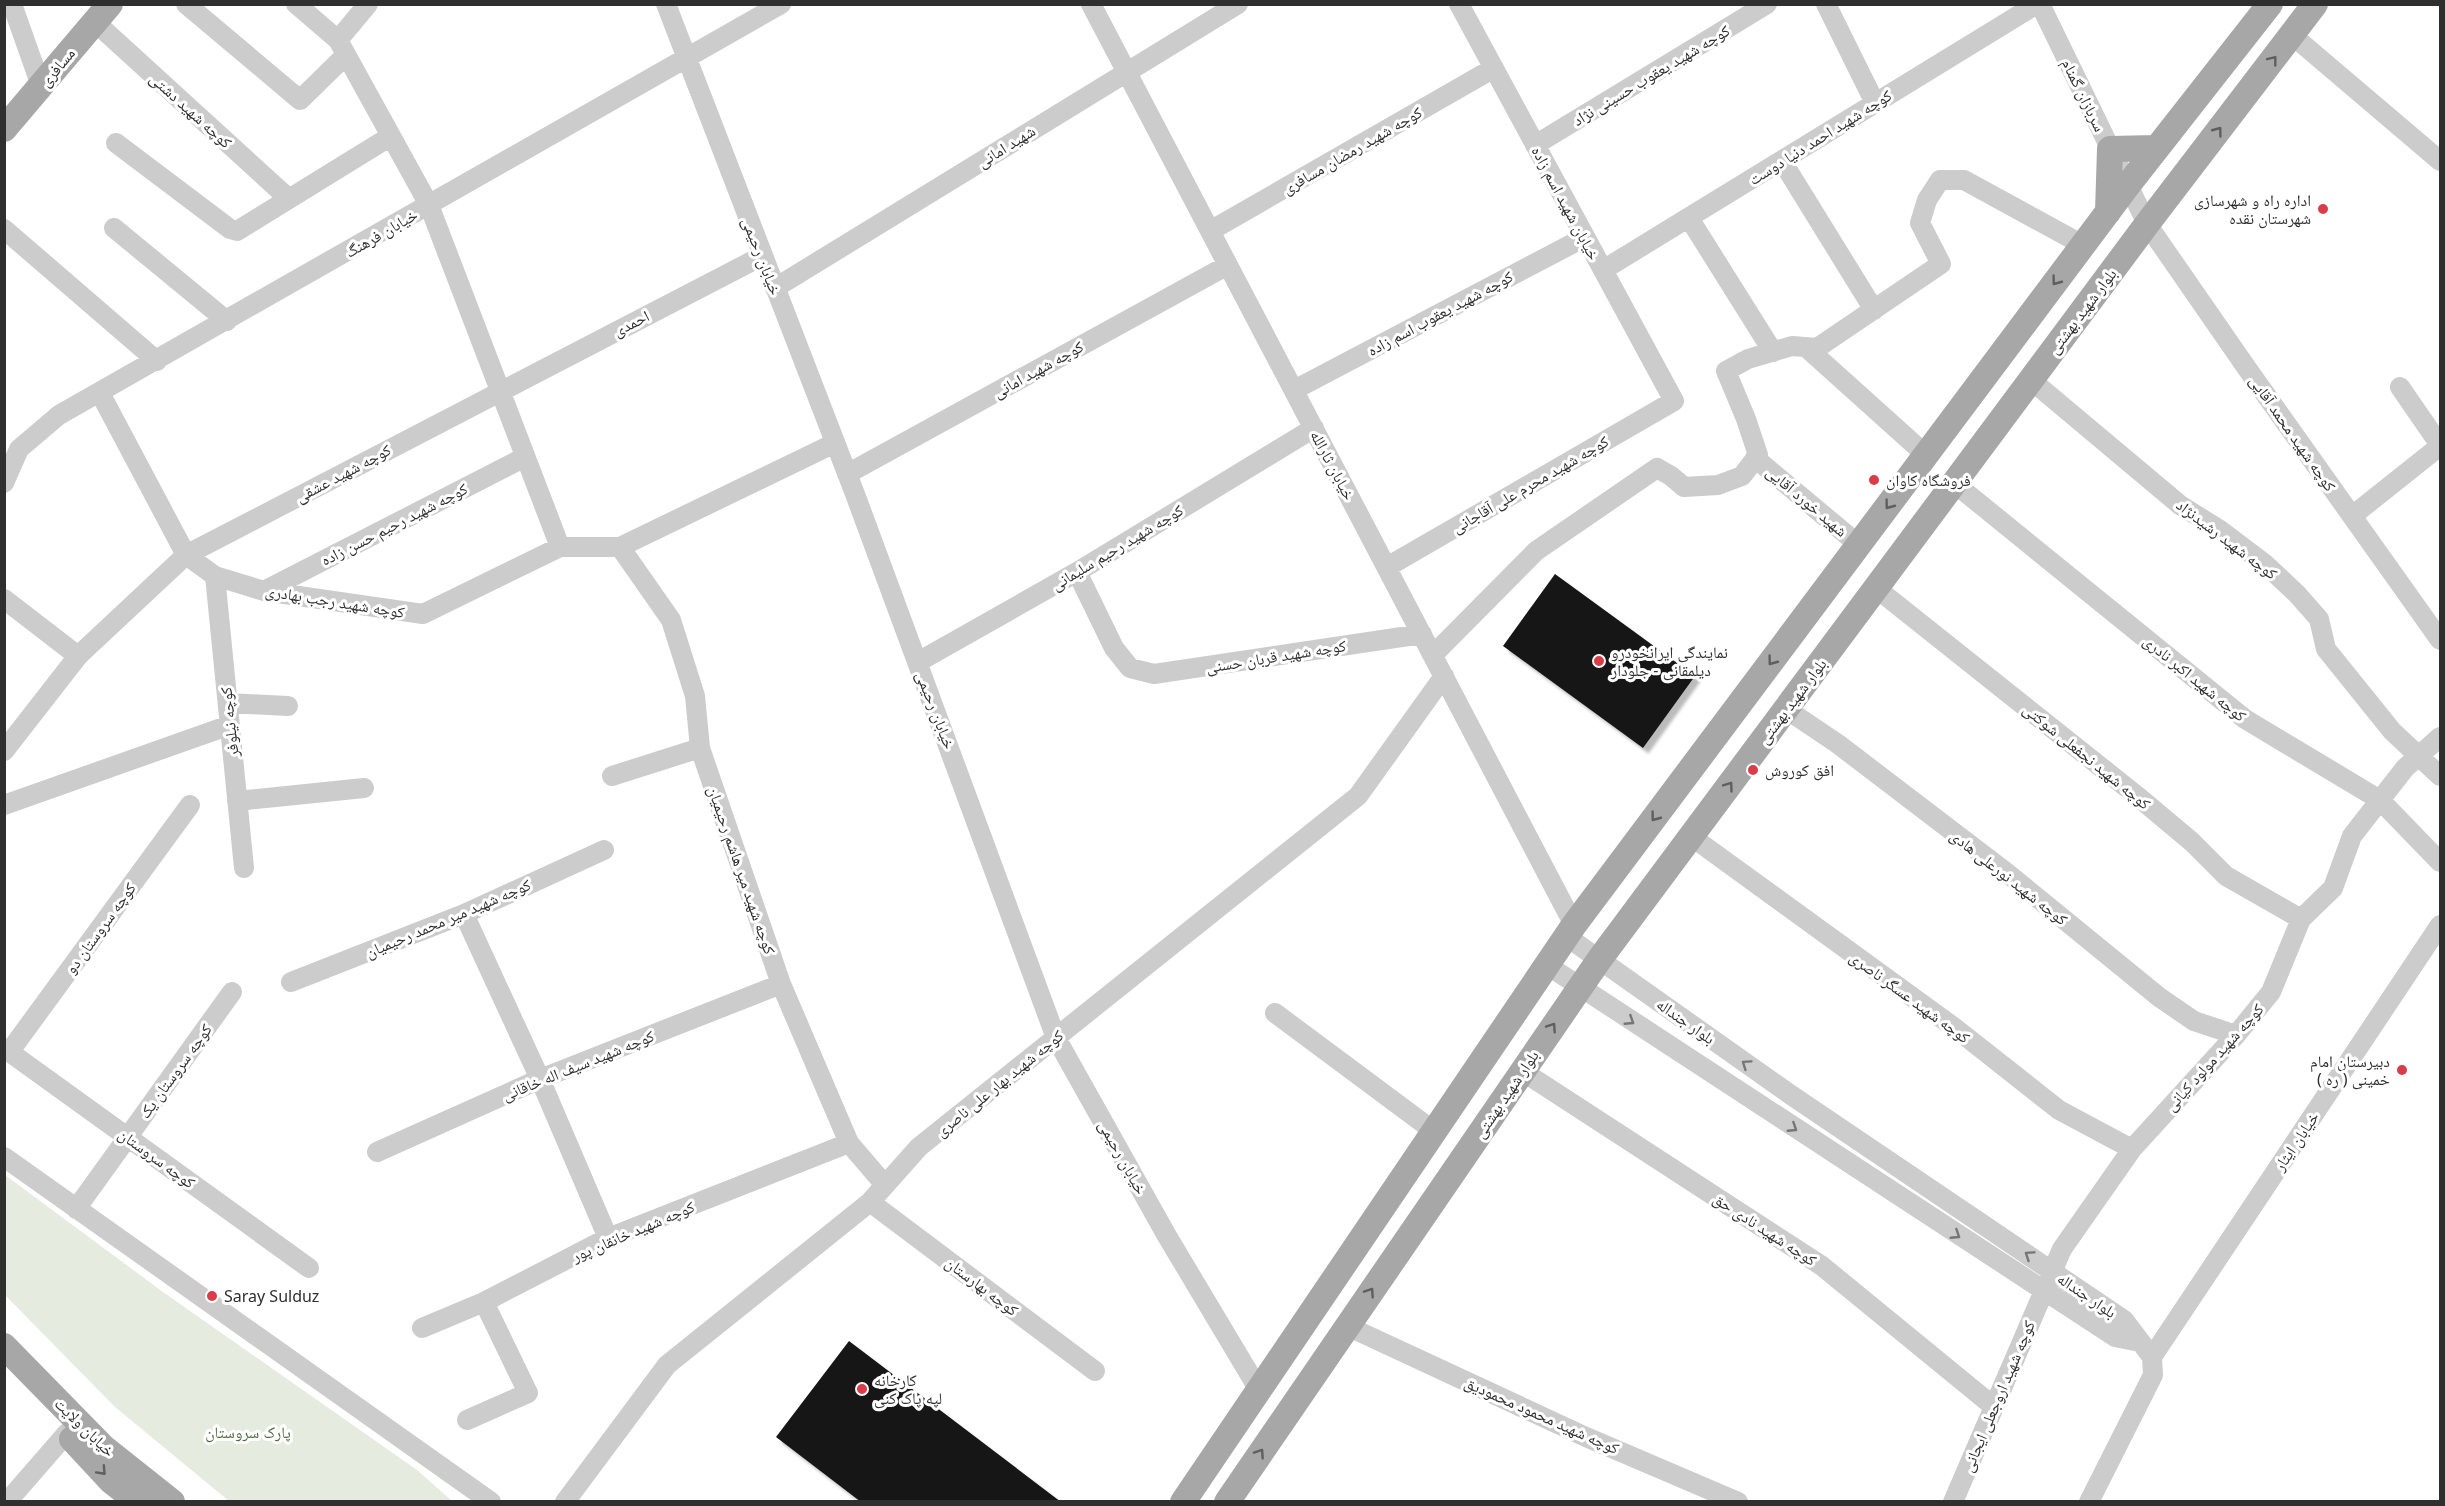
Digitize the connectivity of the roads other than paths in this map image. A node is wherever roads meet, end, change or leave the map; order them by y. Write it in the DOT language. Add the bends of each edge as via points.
graph roads {
  1 [pos="12,4"];
  2 [pos="186,4"];
  3 [pos="296,4"];
  4 [pos="368,4"];
  5 [pos="666,4"];
  6 [pos="781,4"];
  7 [pos="1091,4"];
  8 [pos="1238,4"];
  9 [pos="1459,4"];
  10 [pos="1767,4"];
  11 [pos="1826,4"];
  12 [pos="2038,4"];
  13 [pos="2315,4"];
  14 [pos="2259,8"];
  15 [pos="102,13"];
  16 [pos="2292,35"];
  17 [pos="342,47"];
  18 [pos="686,59"];
  19 [pos="1494,68"];
  20 [pos="1127,72"];
  21 [pos="41,86"];
  22 [pos="1875,103"];
  23 [pos="5,128"];
  24 [pos="391,136"];
  25 [pos="116,143"];
  26 [pos="1535,145"];
  27 [pos="2157,148"];
  28 [pos="2110,149"];
  29 [pos="1782,160"];
  30 [pos="2440,161"];
  31 [pos="2128,185"];
  32 [pos="288,198"];
  33 [pos="429,206"];
  34 [pos="2108,212"];
  35 [pos="1689,218"];
  36 [pos="2147,224"];
  37 [pos="114,228"];
  38 [pos="4,229"];
  39 [pos="1210,231"];
  40 [pos="1585,237"];
  41 [pos="2083,245"];
  42 [pos="762,256"];
  43 [pos="1228,265"];
  44 [pos="1603,270"];
  45 [pos="775,288"];
  46 [pos="1874,310"];
  47 [pos="227,321"];
  48 [pos="1808,348"];
  49 [pos="1773,352"];
  50 [pos="157,361"];
  51 [pos="2031,380"];
  52 [pos="2400,387"];
  53 [pos="1294,390"];
  54 [pos="500,391"];
  55 [pos="100,393"];
  56 [pos="1674,401"];
  57 [pos="1314,428"];
  58 [pos="835,443"];
  59 [pos="2440,446"];
  60 [pos="1926,455"];
  61 [pos="525,457"];
  62 [pos="1755,458"];
  63 [pos="847,474"];
  64 [pos="4,483"];
  65 [pos="1954,483"];
  66 [pos="2352,516"];
  67 [pos="1859,545"];
  68 [pos="560,547"];
  69 [pos="620,547"];
  70 [pos="186,555"];
  71 [pos="1387,567"];
  72 [pos="1077,572"];
  73 [pos="215,576"];
  74 [pos="1876,588"];
  75 [pos="264,591"];
  76 [pos="4,599"];
  77 [pos="1422,634"];
  78 [pos="2440,640"];
  79 [pos="1433,655"];
  80 [pos="78,656"];
  81 [pos="918,662"];
  82 [pos="1444,676"];
  83 [pos="228,703"];
  84 [pos="288,706"];
  85 [pos="1786,709"];
  86 [pos="230,725"];
  87 [pos="2440,737"];
  88 [pos="700,748"];
  89 [pos="4,751"];
  90 [pos="2419,756"];
  91 [pos="612,776"];
  92 [pos="2440,776"];
  93 [pos="364,788"];
  94 [pos="2380,800"];
  95 [pos="237,801"];
  96 [pos="4,805"];
  97 [pos="190,805"];
  98 [pos="1692,837"];
  99 [pos="604,850"];
  100 [pos="2440,862"];
  101 [pos="244,868"];
  102 [pos="464,914"];
  103 [pos="2301,919"];
  104 [pos="2440,925"];
  105 [pos="1570,930"];
  106 [pos="1599,960"];
  107 [pos="1547,965"];
  108 [pos="291,982"];
  109 [pos="781,984"];
  110 [pos="1579,987"];
  111 [pos="232,992"];
  112 [pos="1275,1013"];
  113 [pos="2236,1035"];
  114 [pos="1056,1038"];
  115 [pos="7,1050"];
  116 [pos="1522,1071"];
  117 [pos="540,1079"];
  118 [pos="1435,1132"];
  119 [pos="127,1137"];
  120 [pos="849,1143"];
  121 [pos="1864,1144"];
  122 [pos="2132,1149"];
  123 [pos="377,1152"];
  124 [pos="4,1157"];
  125 [pos="1846,1163"];
  126 [pos="885,1185"];
  127 [pos="870,1202"];
  128 [pos="76,1209"];
  129 [pos="608,1238"];
  130 [pos="309,1268"];
  131 [pos="2051,1270"];
  132 [pos="2042,1290"];
  133 [pos="484,1302"];
  134 [pos="1347,1326"];
  135 [pos="422,1328"];
  136 [pos="4,1346"];
  137 [pos="2146,1350"];
  138 [pos="4,1366"];
  139 [pos="1095,1371"];
  140 [pos="1259,1390"];
  141 [pos="1994,1406"];
  142 [pos="467,1420"];
  143 [pos="67,1433"];
  144 [pos="7,1502"];
  145 [pos="138,1502"];
  146 [pos="172,1502"];
  147 [pos="491,1502"];
  148 [pos="565,1502"];
  149 [pos="1183,1502"];
  150 [pos="1227,1502"];
  151 [pos="1738,1502"];
  152 [pos="1953,1502"];
  153 [pos="2089,1502"];
  1 -- 21 [label="street"];
  2 -- 17 [label="street" via="300,100"];
  3 -- 17 [label="street"];
  4 -- 17 [label="street"];
  5 -- 18 [label="street, خیابان رحیمی"];
  6 -- 18 [label="street, خیابان فرهنگ"];
  7 -- 20 [label="street, خیابان ثارالله"];
  8 -- 20 [label="street, شهید امانی"];
  9 -- 19 [label="street, خیابان شهید اسم زاده"];
  10 -- 26 [label="street, کوچه شهید یعقوب حسینی نژاد"];
  11 -- 22 [label="street"];
  12 -- 22 [label="street, کوچه شهید احمد دنیا دوست"];
  12 -- 28 [label="street, سربازان گمنام"];
  13 -- 16 [label="main road, بلوار شهید بهشتی"];
  14 -- 27 [label="main road"];
  15 -- 21 [label="main road, مسافری"];
  15 -- 32 [label="street, کوچه شهید دشتی"];
  16 -- 30 [label="street"];
  36 -- 16 [label="main road, بلوار شهید بهشتی, one-way"];
  17 -- 24 [label="street"];
  18 -- 33 [label="street, خیابان فرهنگ"];
  18 -- 42 [label="street, خیابان رحیمی"];
  19 -- 26 [label="street, خیابان شهید اسم زاده"];
  19 -- 39 [label="street, کوچه شهید رمضان مسافری"];
  20 -- 39 [label="street, خیابان ثارالله"];
  20 -- 45 [label="street, شهید امانی"];
  21 -- 23 [label="main road, مسافری"];
  22 -- 29 [label="street, کوچه شهید احمد دنیا دوست"];
  24 -- 32 [label="street"];
  24 -- 33 [label="street"];
  25 -- 32 [label="street" via="230,229 237,231"];
  26 -- 40 [label="street, خیابان شهید اسم زاده"];
  27 -- 28 [label="main road"];
  27 -- 31 [label="main road"];
  28 -- 31 [label="street, سربازان گمنام"];
  28 -- 34 [label="main road"];
  29 -- 35 [label="street, کوچه شهید احمد دنیا دوست"];
  29 -- 46 [label="street"];
  31 -- 34 [label="main road"];
  31 -- 36 [label="street, سربازان گمنام"];
  33 -- 47 [label="street, خیابان فرهنگ"];
  33 -- 54 [label="street"];
  34 -- 41 [label="main road"];
  35 -- 44 [label="street, کوچه شهید احمد دنیا دوست"];
  35 -- 49 [label="street"];
  36 -- 51 [label="main road, بلوار شهید بهشتی"];
  36 -- 66 [label="street, کوچه شهید محمد آقایی"];
  37 -- 47 [label="street"];
  38 -- 50 [label="street"];
  39 -- 43 [label="street, خیابان ثارالله"];
  40 -- 44 [label="street, خیابان شهید اسم زاده"];
  40 -- 53 [label="street, کوچه شهید یعقوب اسم زاده"];
  41 -- 46 [label="street" via="1964,180 1940,180 1927,200 1920,224 1941,264"];
  41 -- 60 [label="main road, one-way"];
  42 -- 45 [label="street, خیابان رحیمی"];
  42 -- 54 [label="street, احمدی"];
  43 -- 53 [label="street, خیابان ثارالله"];
  43 -- 63 [label="street, کوچه شهید امانی"];
  44 -- 56 [label="street, خیابان شهید اسم زاده"];
  45 -- 58 [label="street, خیابان رحیمی"];
  46 -- 48 [label="street" via="1817,348"];
  47 -- 50 [label="street, خیابان فرهنگ"];
  48 -- 49 [label="street" via="1792,346"];
  48 -- 60 [label="street"];
  49 -- 62 [label="street" via="1726,371 1758,455"];
  50 -- 55 [label="street, خیابان فرهنگ"];
  51 -- 65 [label="main road, بلوار شهید بهشتی"];
  51 -- 90 [label="street, کوچه شهید رشیدنژاد" via="2180,505 2265,564 2297,594 2319,619 2326,649 2392,731"];
  52 -- 59 [label="street"];
  53 -- 57 [label="street, خیابان ثارالله"];
  54 -- 61 [label="street"];
  54 -- 70 [label="street, کوچه شهید عشقی"];
  55 -- 64 [label="street, خیابان فرهنگ" via="59,415 19,449"];
  55 -- 70 [label="street"];
  56 -- 71 [label="street, کوچه شهید محرم علی آقاجانی"];
  57 -- 71 [label="street, خیابان ثارالله"];
  57 -- 72 [label="street, کوچه شهید رحیم سلیمانی"];
  58 -- 63 [label="street, خیابان رحیمی"];
  58 -- 69 [label="street"];
  59 -- 66 [label="street"];
  60 -- 67 [label="main road, one-way"];
  61 -- 68 [label="street"];
  61 -- 75 [label="street, کوچه شهید رحیم حسن زاده"];
  62 -- 67 [label="street, شهید خورد آقایی"];
  62 -- 79 [label="street" via="1742,476 1718,485 1684,487 1657,468 1536,550"];
  63 -- 81 [label="street, خیابان رحیمی"];
  65 -- 74 [label="main road, بلوار شهید بهشتی"];
  65 -- 94 [label="street, کوچه شهید اکبر نادری" via="2245,719"];
  66 -- 78 [label="street, کوچه شهید محمد آقایی"];
  67 -- 105 [label="main road, one-way"];
  68 -- 69 [label="street, کوچه شهید رجب بهادری"];
  68 -- 75 [label="street, کوچه شهید رجب بهادری" via="423,614"];
  69 -- 88 [label="street, کوچه شهید میر هاشم رحیمیان" via="671,620 694,696"];
  70 -- 73 [label="street, کوچه شهید رجب بهادری"];
  70 -- 80 [label="street, کوچه شهید عشقی"];
  71 -- 77 [label="street, خیابان ثارالله"];
  72 -- 77 [label="street, کوچه شهید قربان حسنی" via="1104,630 1130,668 1155,674"];
  72 -- 81 [label="street, کوچه شهید رحیم سلیمانی"];
  73 -- 75 [label="street, کوچه شهید رجب بهادری"];
  73 -- 83 [label="street, کوچه نیلوفر"];
  74 -- 85 [label="main road, بلوار شهید بهشتی"];
  74 -- 103 [label="street, کوچه شهید نجفعلی شوکتی" via="2136,795 2193,842 2226,876"];
  76 -- 80 [label="street"];
  77 -- 79 [label="street, خیابان ثارالله"];
  79 -- 82 [label="street, خیابان ثارالله"];
  80 -- 89 [label="street, کوچه شهید عشقی"];
  81 -- 114 [label="street, خیابان رحیمی"];
  82 -- 105 [label="street, خیابان ثارالله"];
  82 -- 114 [label="street, کوچه شهید بهار علی ناصری" via="1358,796"];
  83 -- 84 [label="street"];
  83 -- 86 [label="street, کوچه نیلوفر"];
  98 -- 85 [label="main road, بلوار شهید بهشتی, one-way"];
  85 -- 113 [label="street, کوچه شهید نورعلی هادی" via="2007,873 2158,998 2194,1021"];
  86 -- 95 [label="street, کوچه نیلوفر"];
  86 -- 96 [label="street"];
  87 -- 90 [label="street, کوچه شهید مولود کیانی"];
  88 -- 91 [label="street"];
  88 -- 109 [label="street, کوچه شهید میر هاشم رحیمیان"];
  90 -- 92 [label="street, کوچه شهید رشیدنژاد"];
  90 -- 94 [label="street, کوچه شهید مولود کیانی"];
  93 -- 95 [label="street"];
  94 -- 100 [label="street, کوچه شهید اکبر نادری"];
  94 -- 103 [label="street, کوچه شهید مولود کیانی" via="2352,836 2333,888"];
  95 -- 101 [label="street, کوچه نیلوفر"];
  97 -- 115 [label="street, کوچه سروستان دو"];
  98 -- 106 [label="main road, بلوار شهید بهشتی"];
  98 -- 122 [label="street, کوچه شهید عسگر ناصری" via="1954,1028 2059,1110"];
  99 -- 102 [label="street, کوچه شهید میر محمد رحیمیان"];
  102 -- 108 [label="street, کوچه شهید میر محمد رحیمیان"];
  102 -- 117 [label="street"];
  103 -- 113 [label="street, کوچه شهید مولود کیانی" via="2271,992"];
  104 -- 137 [label="street, خیابان ایثار"];
  105 -- 106 [label="street, بلوار جنداله"];
  105 -- 107 [label="main road"];
  106 -- 110 [label="main road, بلوار شهید بهشتی"];
  121 -- 106 [label="street, بلوار جنداله, one-way"];
  107 -- 110 [label="street, بلوار جنداله"];
  107 -- 118 [label="main road"];
  109 -- 117 [label="street, کوچه شهید سیف اله خاقانی"];
  109 -- 120 [label="street, کوچه شهید میر هاشم رحیمیان"];
  116 -- 110 [label="main road, بلوار شهید بهشتی, one-way"];
  110 -- 125 [label="street, بلوار جنداله, one-way"];
  111 -- 119 [label="street, کوچه سروستان یک"];
  112 -- 118 [label="street"];
  113 -- 122 [label="street, کوچه شهید مولود کیانی"];
  114 -- 126 [label="street, کوچه شهید بهار علی ناصری" via="919,1147"];
  114 -- 140 [label="street, خیابان رحیمی"];
  115 -- 119 [label="street, کوچه سروستان"];
  134 -- 116 [label="main road, بلوار شهید بهشتی, one-way"];
  116 -- 141 [label="street, کوچه شهید نادی حق" via="1822,1266"];
  117 -- 123 [label="street, کوچه شهید سیف اله خاقانی"];
  117 -- 129 [label="street"];
  118 -- 140 [label="main road"];
  119 -- 128 [label="street, کوچه سروستان یک"];
  119 -- 130 [label="street, کوچه سروستان"];
  120 -- 126 [label="street, کوچه شهید میر هاشم رحیمیان"];
  120 -- 129 [label="street, کوچه شهید خانقان پور"];
  121 -- 125 [label="street"];
  131 -- 121 [label="street, بلوار جنداله, one-way"];
  122 -- 131 [label="street, کوچه شهید مولود کیانی"];
  124 -- 128 [label="street"];
  125 -- 132 [label="street, بلوار جنداله, one-way"];
  126 -- 127 [label="street, کوچه شهید بهار علی ناصری"];
  127 -- 139 [label="street, کوچه بهارستان"];
  127 -- 148 [label="street, کوچه شهید بهار علی ناصری" via="667,1365"];
  128 -- 147 [label="street"];
  129 -- 133 [label="street, کوچه شهید خانقان پور"];
  131 -- 132 [label="street, کوچه شهید مولود کیانی"];
  131 -- 137 [label="street, بلوار جنداله" via="2124,1320"];
  132 -- 137 [label="street, بلوار جنداله" via="2115,1337"];
  132 -- 141 [label="street, کوچه شهید اروجعلی ایجانی"];
  133 -- 135 [label="street, کوچه شهید خانقان پور"];
  133 -- 142 [label="street" via="528,1393"];
  150 -- 134 [label="main road, بلوار شهید بهشتی, one-way"];
  134 -- 151 [label="street, کوچه شهید محمود محمودیق" via="1586,1437"];
  136 -- 146 [label="main road, خیابان ولایت" via="104,1448"];
  137 -- 153 [label="street, خیابان ایثار" via="2153,1375"];
  138 -- 143 [label="main road, خیابان ولایت"];
  140 -- 149 [label="main road"];
  141 -- 152 [label="street, کوچه شهید اروجعلی ایجانی"];
  143 -- 144 [label="street"];
  143 -- 145 [label="main road, خیابان ولایت, one-way" via="111,1481"];
}
